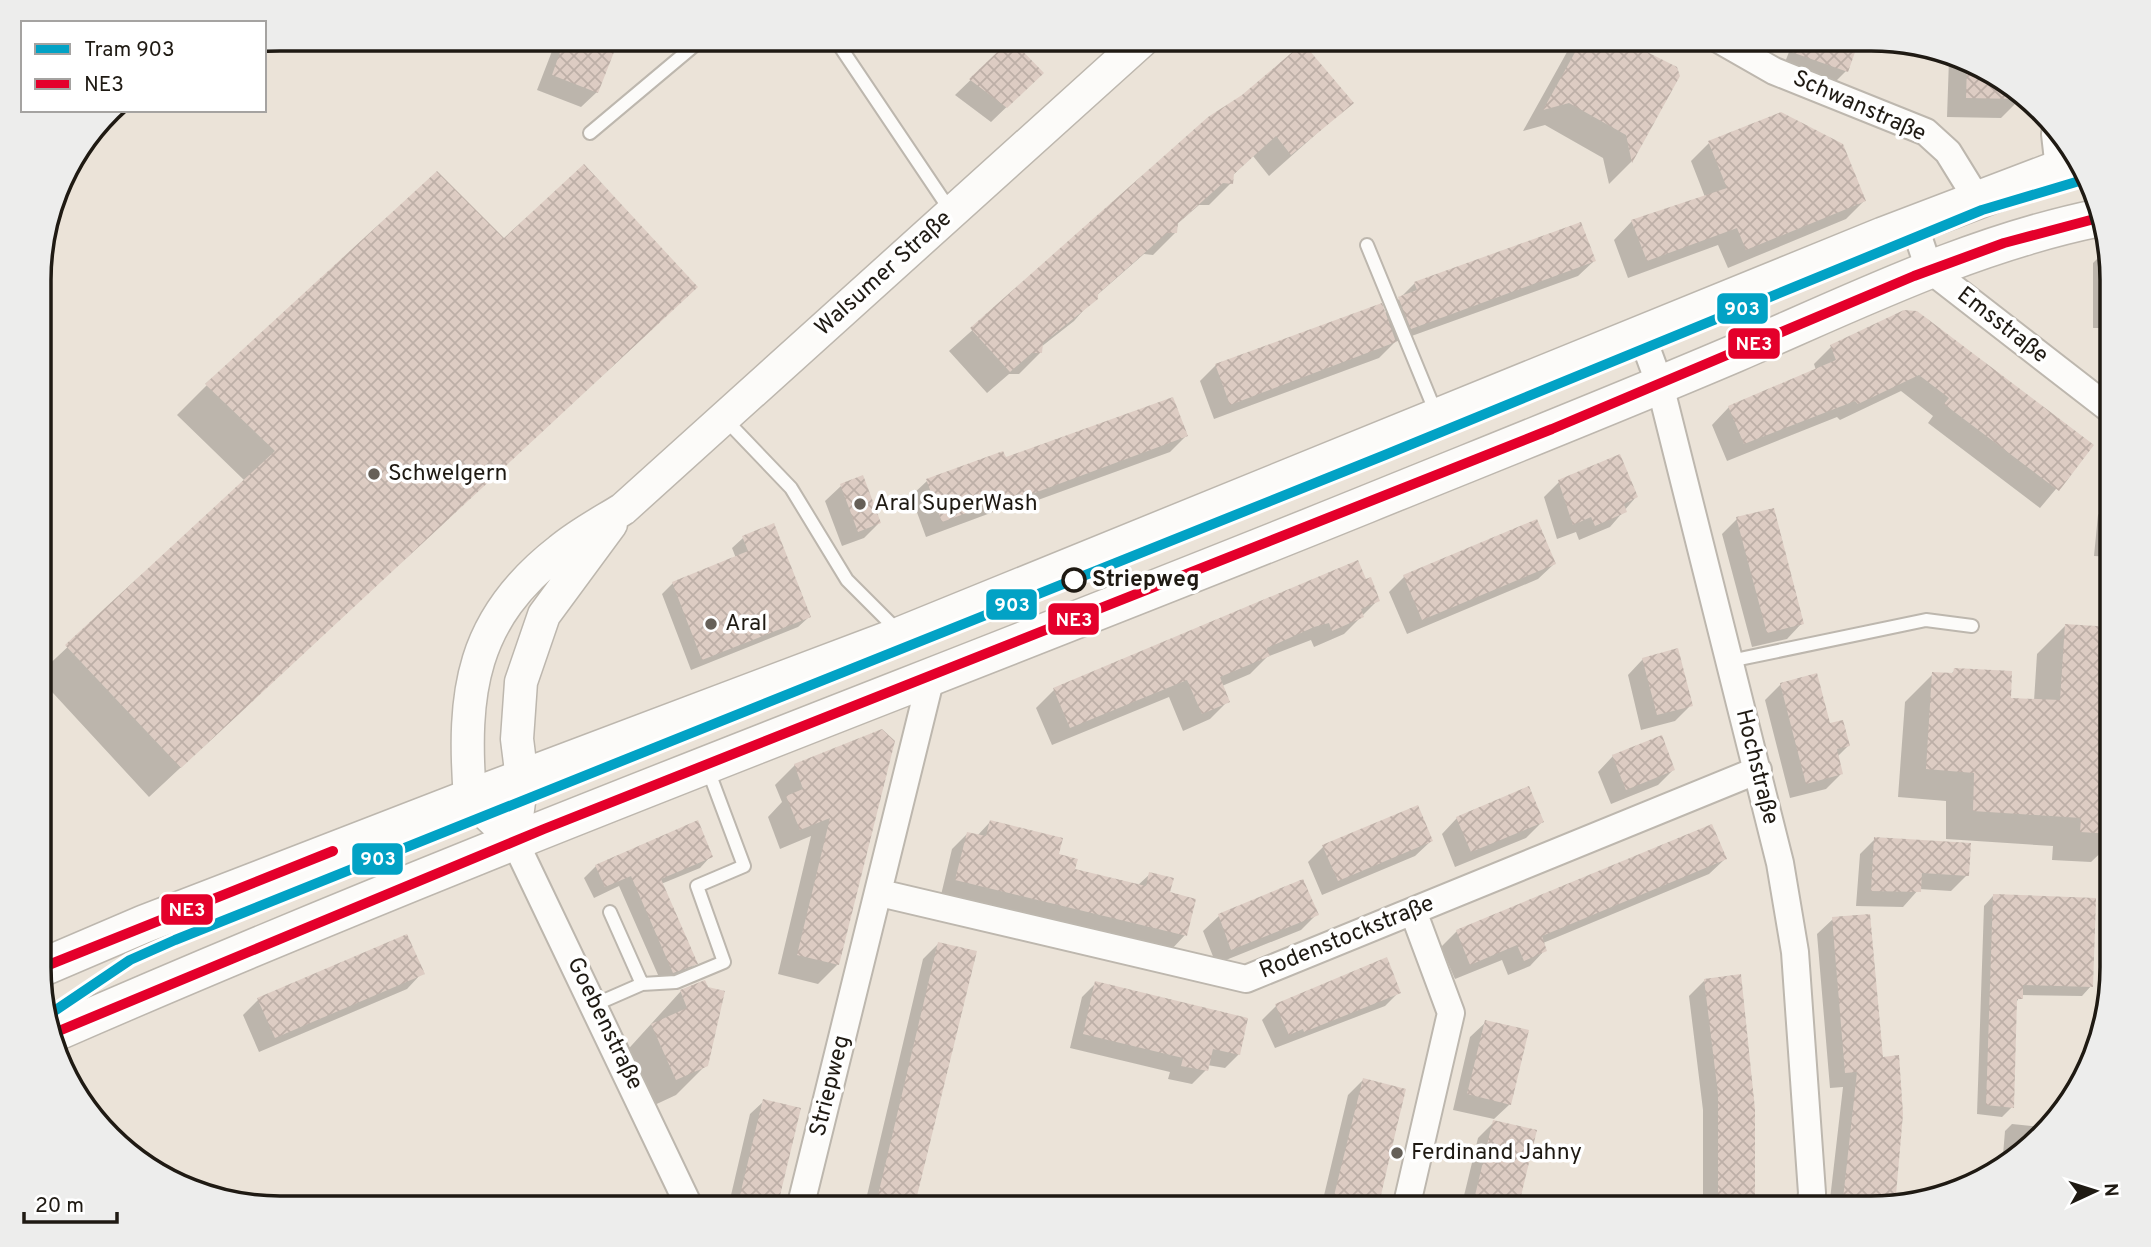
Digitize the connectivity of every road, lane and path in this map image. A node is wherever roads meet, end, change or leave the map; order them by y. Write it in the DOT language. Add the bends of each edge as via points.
graph roads {
  1 [pos="687,51"];
  2 [pos="844,51"];
  3 [pos="1130,51"];
  4 [pos="1740,51"];
  5 [pos="590,133"];
  6 [pos="2071,168"];
  7 [pos="1977,199"];
  8 [pos="952,213"];
  9 [pos="2092,219"];
  10 [pos="1914,224"];
  11 [pos="1367,245"];
  12 [pos="1929,269"];
  13 [pos="1642,336"];
  14 [pos="1660,385"];
  15 [pos="2100,402"];
  16 [pos="724,418"];
  17 [pos="1438,418"];
  18 [pos="623,509"];
  19 [pos="1972,625"];
  20 [pos="902,635"];
  21 [pos="1730,661"];
  22 [pos="931,677"];
  23 [pos="705,763"];
  24 [pos="1758,770"];
  25 [pos="522,779"];
  26 [pos="470,798"];
  27 [pos="514,840"];
  28 [pos="880,893"];
  29 [pos="1413,911"];
  30 [pos="610,912"];
  31 [pos="51,964"];
  32 [pos="642,984"];
  33 [pos="594,1005"];
  34 [pos="60,1030"];
  35 [pos="684,1196"];
  36 [pos="803,1196"];
  37 [pos="1409,1196"];
  38 [pos="1812,1196"];
  1 -- 5 [label="lane"];
  2 -- 8 [label="lane"];
  3 -- 8 [label="street, Walsumer Straße"];
  4 -- 7 [label="street, Schwanstraße" via="1774,71 1926,132 1948,152"];
  6 -- 7 [label="main road"];
  7 -- 10 [label="main road"];
  8 -- 16 [label="street, Walsumer Straße"];
  9 -- 12 [label="main road" via="2053,227"];
  10 -- 12 [label="street"];
  10 -- 13 [label="main road"];
  11 -- 17 [label="lane"];
  12 -- 14 [label="main road"];
  12 -- 15 [label="street, Emsstraße"];
  13 -- 14 [label="street, Hochstraße"];
  13 -- 17 [label="main road"];
  14 -- 21 [label="street, Hochstraße"];
  14 -- 22 [label="main road"];
  16 -- 18 [label="street, Walsumer Straße"];
  16 -- 20 [label="lane" via="791,488 847,580"];
  17 -- 20 [label="main road"];
  18 -- 25 [label="street, Walsumer Straße" via="544,615 520,682 517,739"];
  18 -- 26 [label="street, Walsumer Straße" via="560,550 511,594 490,628 474,675 466,730"];
  19 -- 21 [label="lane" via="1926,620"];
  20 -- 25 [label="main road"];
  21 -- 24 [label="street, Hochstraße"];
  22 -- 23 [label="main road"];
  22 -- 28 [label="street, Striepweg"];
  23 -- 27 [label="main road"];
  23 -- 32 [label="lane" via="744,866 696,886 724,962 676,982"];
  24 -- 29 [label="street, Rodenstockstraße"];
  24 -- 38 [label="street, Hochstraße" via="1796,952"];
  25 -- 26 [label="main road"];
  25 -- 27 [label="street, Walsumer Straße"];
  26 -- 27 [label="street"];
  26 -- 31 [label="main road"];
  27 -- 33 [label="street, Goebenstraße"];
  27 -- 34 [label="main road"];
  28 -- 29 [label="street, Rodenstockstraße" via="1246,979"];
  28 -- 36 [label="street, Striepweg"];
  29 -- 37 [label="street" via="1451,1013"];
  30 -- 32 [label="lane"];
  32 -- 33 [label="lane"];
  33 -- 35 [label="street, Goebenstraße"];
}
